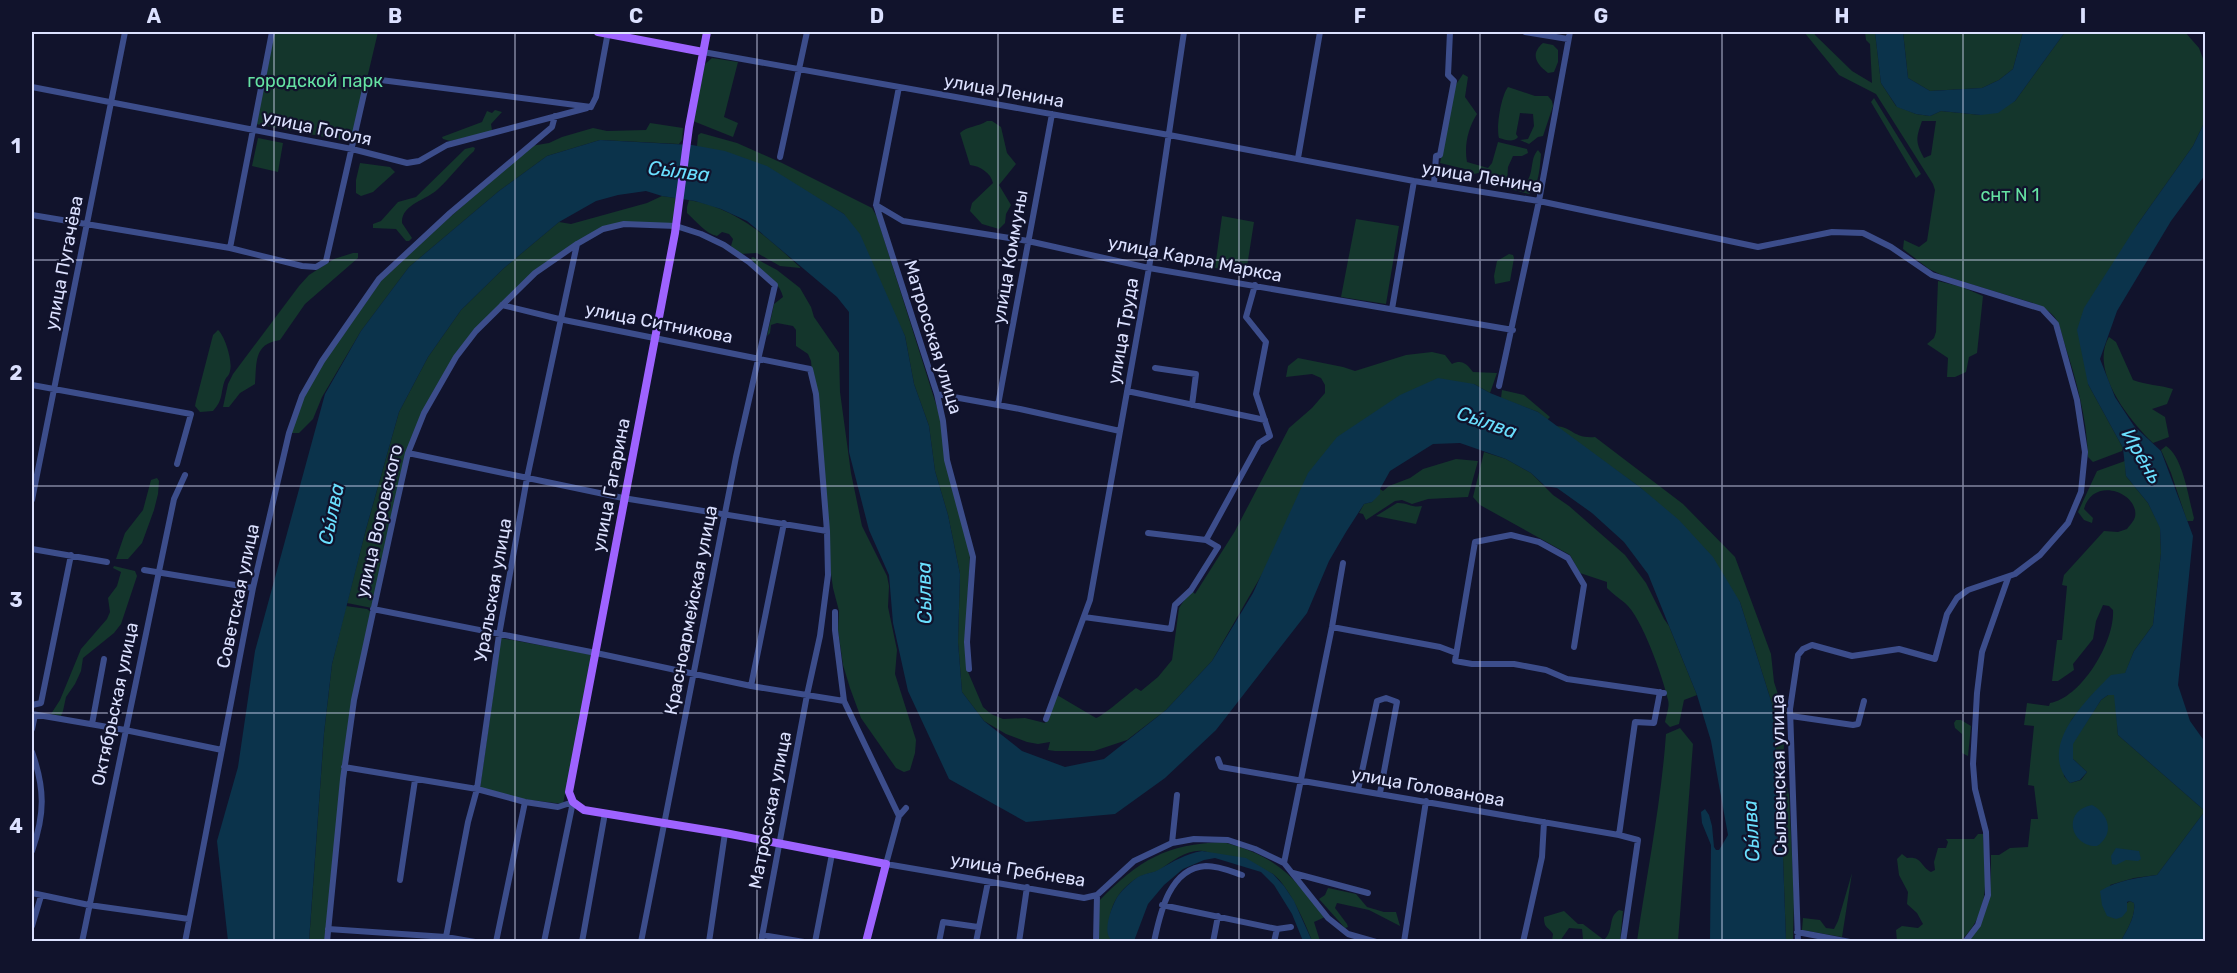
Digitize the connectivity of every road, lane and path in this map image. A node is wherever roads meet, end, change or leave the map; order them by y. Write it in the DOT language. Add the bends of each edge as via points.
graph roads {
  1 [pos="125,32"];
  2 [pos="272,32"];
  3 [pos="598,32"];
  4 [pos="608,32"];
  5 [pos="707,32"];
  6 [pos="807,32"];
  7 [pos="1184,32"];
  8 [pos="1320,32"];
  9 [pos="1450,32"];
  10 [pos="1525,32"];
  11 [pos="1569,35"];
  12 [pos="703,52"];
  13 [pos="800,68"];
  14 [pos="32,87"];
  15 [pos="899,87"];
  16 [pos="111,102"];
  17 [pos="591,107"];
  18 [pos="1052,114"];
  19 [pos="555,116"];
  20 [pos="253,130"];
  21 [pos="1169,135"];
  22 [pos="351,149"];
  23 [pos="780,157"];
  24 [pos="1298,158"];
  25 [pos="1414,181"];
  26 [pos="1434,184"];
  27 [pos="1539,201"];
  28 [pos="876,205"];
  29 [pos="32,215"];
  30 [pos="86,224"];
  31 [pos="676,226"];
  32 [pos="1028,241"];
  33 [pos="577,244"];
  34 [pos="230,248"];
  35 [pos="1149,268"];
  36 [pos="775,285"];
  37 [pos="1255,285"];
  38 [pos="502,305"];
  39 [pos="1392,309"];
  40 [pos="559,319"];
  41 [pos="1513,330"];
  42 [pos="655,338"];
  43 [pos="759,358"];
  44 [pos="1155,368"];
  45 [pos="810,369"];
  46 [pos="32,385"];
  47 [pos="1499,386"];
  48 [pos="55,389"];
  49 [pos="1127,391"];
  50 [pos="937,394"];
  51 [pos="998,405"];
  52 [pos="1192,405"];
  53 [pos="1265,420"];
  54 [pos="1120,431"];
  55 [pos="408,453"];
  56 [pos="177,464"];
  57 [pos="185,475"];
  58 [pos="527,478"];
  59 [pos="623,498"];
  60 [pos="32,500"];
  61 [pos="724,514"];
  62 [pos="784,523"];
  63 [pos="827,531"];
  64 [pos="1148,533"];
  65 [pos="1206,540"];
  66 [pos="32,549"];
  67 [pos="70,555"];
  68 [pos="107,562"];
  69 [pos="1343,563"];
  70 [pos="144,570"];
  71 [pos="158,572"];
  72 [pos="2008,578"];
  73 [pos="254,588"];
  74 [pos="373,609"];
  75 [pos="835,612"];
  76 [pos="1084,617"];
  77 [pos="1332,627"];
  78 [pos="499,635"];
  79 [pos="1574,647"];
  80 [pos="596,653"];
  81 [pos="1456,653"];
  82 [pos="104,659"];
  83 [pos="1935,659"];
  84 [pos="969,669"];
  85 [pos="694,674"];
  86 [pos="751,686"];
  87 [pos="807,695"];
  88 [pos="844,701"];
  89 [pos="1864,701"];
  90 [pos="32,705"];
  91 [pos="33,715"];
  92 [pos="1791,716"];
  93 [pos="1046,719"];
  94 [pos="92,724"];
  95 [pos="32,729"];
  96 [pos="125,730"];
  97 [pos="222,750"];
  98 [pos="32,752"];
  99 [pos="1218,759"];
  100 [pos="344,767"];
  101 [pos="415,780"];
  102 [pos="1301,780"];
  103 [pos="477,789"];
  104 [pos="1358,790"];
  105 [pos="1380,793"];
  106 [pos="1177,795"];
  107 [pos="1426,801"];
  108 [pos="525,802"];
  109 [pos="573,802"];
  110 [pos="906,807"];
  111 [pos="605,813"];
  112 [pos="899,816"];
  113 [pos="1544,822"];
  114 [pos="664,823"];
  115 [pos="725,833"];
  116 [pos="1619,835"];
  117 [pos="780,843"];
  118 [pos="1172,843"];
  119 [pos="32,851"];
  120 [pos="832,854"];
  121 [pos="1284,863"];
  122 [pos="886,864"];
  123 [pos="1292,873"];
  124 [pos="1242,875"];
  125 [pos="400,880"];
  126 [pos="988,882"];
  127 [pos="1027,887"];
  128 [pos="32,893"];
  129 [pos="1368,893"];
  130 [pos="1097,895"];
  131 [pos="41,896"];
  132 [pos="89,905"];
  133 [pos="1162,905"];
  134 [pos="1218,916"];
  135 [pos="189,919"];
  136 [pos="32,926"];
  137 [pos="978,927"];
  138 [pos="1291,927"];
  139 [pos="328,929"];
  140 [pos="1277,929"];
  141 [pos="1797,932"];
  142 [pos="392,938"];
  143 [pos="761,938"];
  144 [pos="445,939"];
  145 [pos="82,942"];
  146 [pos="185,942"];
  147 [pos="327,942"];
  148 [pos="475,942"];
  149 [pos="496,942"];
  150 [pos="544,942"];
  151 [pos="582,942"];
  152 [pos="641,942"];
  153 [pos="709,942"];
  154 [pos="804,942"];
  155 [pos="815,942"];
  156 [pos="866,942"];
  157 [pos="939,942"];
  158 [pos="976,942"];
  159 [pos="1019,942"];
  160 [pos="1096,942"];
  161 [pos="1154,942"];
  162 [pos="1213,942"];
  163 [pos="1274,942"];
  164 [pos="1376,942"];
  165 [pos="1404,942"];
  166 [pos="1523,942"];
  167 [pos="1623,942"];
  168 [pos="1798,942"];
  169 [pos="1850,942"];
  170 [pos="1965,942"];
  1 -- 16 [label="street, улица Пугачёва"];
  2 -- 20 [label="street"];
  3 -- 4 [label="main road, улица Ленина"];
  4 -- 12 [label="main road, улица Ленина"];
  4 -- 17 [label="street"];
  5 -- 12 [label="main road, улица Гагарина"];
  6 -- 13 [label="street"];
  7 -- 21 [label="street, улица Труда"];
  8 -- 24 [label="street"];
  9 -- 26 [label="street" via="1448,75 1454,81 1440,155 1436,156"];
  10 -- 11 [label="street"];
  11 -- 27 [label="street"];
  12 -- 13 [label="street, улица Ленина"];
  12 -- 31 [label="main road, улица Гагарина"];
  13 -- 15 [label="street, улица Ленина"];
  13 -- 23 [label="street"];
  14 -- 16 [label="street, улица Гоголя"];
  15 -- 18 [label="street, улица Ленина"];
  15 -- 28 [label="street, Матросская улица"];
  16 -- 20 [label="street, улица Гоголя"];
  16 -- 30 [label="street, улица Пугачёва"];
  17 -- 19 [label="street, улица Гоголя"];
  17 -- 22 [label="street" via="373,79 366,85"];
  18 -- 21 [label="street, улица Ленина"];
  18 -- 32 [label="street, улица Коммуны"];
  19 -- 22 [label="street, улица Гоголя" via="447,145 419,161 407,163"];
  19 -- 73 [label="street, Советская улица" via="552,127 379,279 322,361 302,396 289,433"];
  20 -- 22 [label="street, улица Гоголя"];
  20 -- 34 [label="street"];
  21 -- 24 [label="street, улица Ленина"];
  21 -- 35 [label="street, улица Труда"];
  22 -- 34 [label="street" via="326,261 316,267 302,266"];
  24 -- 25 [label="street, улица Ленина"];
  25 -- 26 [label="street, улица Ленина"];
  25 -- 39 [label="street"];
  26 -- 27 [label="street, улица Ленина"];
  27 -- 41 [label="street"];
  27 -- 72 [label="street, улица Ленина" via="1758,248 1832,232 1863,233 1932,275 2042,309 2056,324 2077,400 2085,452 2084,476 2075,509 2063,530 2040,555"];
  28 -- 32 [label="street, улица Карла Маркса" via="903,221"];
  28 -- 50 [label="street, Матросская улица"];
  29 -- 30 [label="street"];
  30 -- 34 [label="street"];
  30 -- 48 [label="street, улица Пугачёва"];
  31 -- 33 [label="street, улица Воровского" via="624,224 603,229"];
  31 -- 36 [label="street, улица Воровского" via="724,245"];
  31 -- 42 [label="main road, улица Гагарина"];
  32 -- 35 [label="street, улица Карла Маркса"];
  32 -- 51 [label="street, улица Коммуны"];
  33 -- 38 [label="street, улица Воровского" via="535,273"];
  33 -- 40 [label="street, Уральская улица"];
  35 -- 37 [label="street, улица Карла Маркса"];
  35 -- 49 [label="street, улица Труда"];
  36 -- 43 [label="street, Красноармейская улица"];
  37 -- 39 [label="street, улица Карла Маркса"];
  37 -- 53 [label="street" via="1246,318 1266,342 1256,394"];
  38 -- 40 [label="street, улица Ситникова"];
  38 -- 55 [label="street, улица Воровского" via="456,357 424,414"];
  39 -- 41 [label="street, улица Карла Маркса"];
  40 -- 42 [label="street, улица Ситникова"];
  40 -- 58 [label="street, Уральская улица"];
  41 -- 47 [label="street"];
  42 -- 43 [label="street, улица Ситникова"];
  42 -- 59 [label="main road, улица Гагарина"];
  43 -- 45 [label="street, улица Ситникова"];
  43 -- 61 [label="street, Красноармейская улица"];
  44 -- 52 [label="street" via="1196,374"];
  45 -- 63 [label="street, Матросская улица" via="816,393"];
  46 -- 48 [label="street"];
  48 -- 56 [label="street" via="191,414"];
  48 -- 60 [label="street, улица Пугачёва"];
  49 -- 52 [label="street"];
  49 -- 54 [label="street, улица Труда"];
  50 -- 51 [label="street"];
  50 -- 84 [label="street, Матросская улица" via="947,460 973,557"];
  51 -- 54 [label="street"];
  52 -- 53 [label="street"];
  53 -- 65 [label="street" via="1270,436 1259,443"];
  54 -- 76 [label="street, улица Труда"];
  55 -- 58 [label="street"];
  55 -- 74 [label="street, улица Воровского"];
  57 -- 71 [label="street, Октябрьская улица" via="174,500"];
  58 -- 59 [label="street"];
  58 -- 78 [label="street, Уральская улица"];
  59 -- 61 [label="street"];
  59 -- 80 [label="main road, улица Гагарина"];
  61 -- 62 [label="street"];
  61 -- 85 [label="street, Красноармейская улица"];
  62 -- 63 [label="street"];
  62 -- 86 [label="street"];
  63 -- 87 [label="street, Матросская улица" via="828,575"];
  64 -- 65 [label="street"];
  65 -- 76 [label="street" via="1218,547 1191,591 1175,605 1171,629"];
  66 -- 67 [label="street"];
  67 -- 68 [label="street"];
  67 -- 90 [label="street" via="41,703"];
  69 -- 77 [label="street"];
  70 -- 71 [label="street"];
  71 -- 73 [label="street"];
  71 -- 96 [label="street, Октябрьская улица"];
  72 -- 83 [label="street, улица Ленина" via="1968,590 1957,598 1947,614"];
  72 -- 170 [label="street" via="1982,652 1977,693 1973,764 1986,832 1988,895 1978,925"];
  73 -- 97 [label="street, Советская улица"];
  74 -- 78 [label="street"];
  74 -- 100 [label="street, улица Воровского"];
  75 -- 88 [label="street"];
  76 -- 93 [label="street"];
  77 -- 81 [label="street"];
  77 -- 102 [label="street"];
  78 -- 80 [label="street"];
  78 -- 103 [label="street, Уральская улица"];
  79 -- 81 [label="street" via="1584,585 1568,558 1539,542 1510,535 1475,542"];
  80 -- 85 [label="street"];
  80 -- 109 [label="main road, улица Гагарина" via="569,792"];
  81 -- 116 [label="street" via="1455,661 1514,663 1567,679 1662,693 1654,723 1635,722"];
  82 -- 94 [label="street"];
  83 -- 92 [label="street, Сылвенская улица" via="1899,649 1852,656 1809,646 1796,658"];
  85 -- 86 [label="street"];
  85 -- 114 [label="street, Красноармейская улица"];
  86 -- 87 [label="street"];
  87 -- 88 [label="street"];
  87 -- 117 [label="street, Матросская улица"];
  88 -- 112 [label="street"];
  89 -- 92 [label="street" via="1858,723 1853,725"];
  91 -- 94 [label="street"];
  91 -- 95 [label="street"];
  92 -- 141 [label="street, Сылвенская улица"];
  94 -- 96 [label="street"];
  96 -- 97 [label="street"];
  96 -- 132 [label="street, Октябрьская улица"];
  97 -- 135 [label="street, Советская улица"];
  98 -- 119 [label="street" via="43,798"];
  99 -- 102 [label="street, улица Голованова" via="1221,767"];
  100 -- 101 [label="street, улица Гребнева"];
  100 -- 139 [label="street, улица Воровского"];
  101 -- 103 [label="street, улица Гребнева"];
  101 -- 125 [label="street"];
  102 -- 104 [label="street, улица Голованова"];
  102 -- 121 [label="street"];
  103 -- 108 [label="street, улица Гребнева"];
  103 -- 144 [label="street, Уральская улица"];
  104 -- 105 [label="street, улица Голованова"];
  104 -- 105 [label="street" via="1377,700 1391,699 1397,702"];
  105 -- 107 [label="street, улица Голованова"];
  106 -- 118 [label="street"];
  107 -- 113 [label="street, улица Голованова"];
  107 -- 165 [label="street"];
  108 -- 109 [label="street, улица Гребнева" via="558,807"];
  108 -- 149 [label="street"];
  109 -- 111 [label="main road, улица Гребнева" via="584,810"];
  109 -- 150 [label="street, улица Гагарина"];
  110 -- 112 [label="street"];
  111 -- 114 [label="main road, улица Гребнева"];
  111 -- 151 [label="street"];
  112 -- 122 [label="street"];
  113 -- 116 [label="street, улица Голованова"];
  113 -- 166 [label="street" via="1542,856"];
  114 -- 115 [label="main road, улица Гребнева"];
  114 -- 152 [label="street, Красноармейская улица"];
  115 -- 117 [label="main road, улица Гребнева"];
  115 -- 153 [label="street"];
  116 -- 167 [label="street, улица Голованова" via="1638,840"];
  117 -- 120 [label="main road, улица Гребнева"];
  117 -- 143 [label="street, Матросская улица"];
  118 -- 121 [label="street, улица Гребнева" via="1228,840"];
  118 -- 130 [label="street, улица Гребнева" via="1134,861"];
  120 -- 122 [label="main road, улица Гребнева"];
  120 -- 155 [label="street"];
  121 -- 123 [label="street, улица Гребнева"];
  122 -- 126 [label="street, улица Гребнева"];
  122 -- 156 [label="main road"];
  123 -- 129 [label="street"];
  123 -- 164 [label="street, улица Гребнева" via="1328,918 1348,934"];
  124 -- 133 [label="street" via="1221,867 1204,866 1190,871 1175,883"];
  126 -- 127 [label="street, улица Гребнева"];
  126 -- 137 [label="street"];
  127 -- 130 [label="street, улица Гребнева" via="1084,897"];
  127 -- 159 [label="street"];
  128 -- 131 [label="street"];
  130 -- 160 [label="street"];
  131 -- 132 [label="street"];
  131 -- 136 [label="street"];
  132 -- 135 [label="street"];
  132 -- 145 [label="street, Октябрьская улица"];
  133 -- 134 [label="street"];
  133 -- 161 [label="street"];
  134 -- 140 [label="street"];
  134 -- 162 [label="street"];
  135 -- 146 [label="street, Советская улица"];
  137 -- 157 [label="street" via="943,921"];
  137 -- 158 [label="street"];
  138 -- 140 [label="street"];
  139 -- 142 [label="street"];
  139 -- 147 [label="street, улица Воровского"];
  140 -- 163 [label="street"];
  141 -- 168 [label="street, Сылвенская улица"];
  141 -- 169 [label="street"];
  142 -- 144 [label="street"];
  143 -- 154 [label="street, Матросская улица"];
  144 -- 148 [label="street"];
}
